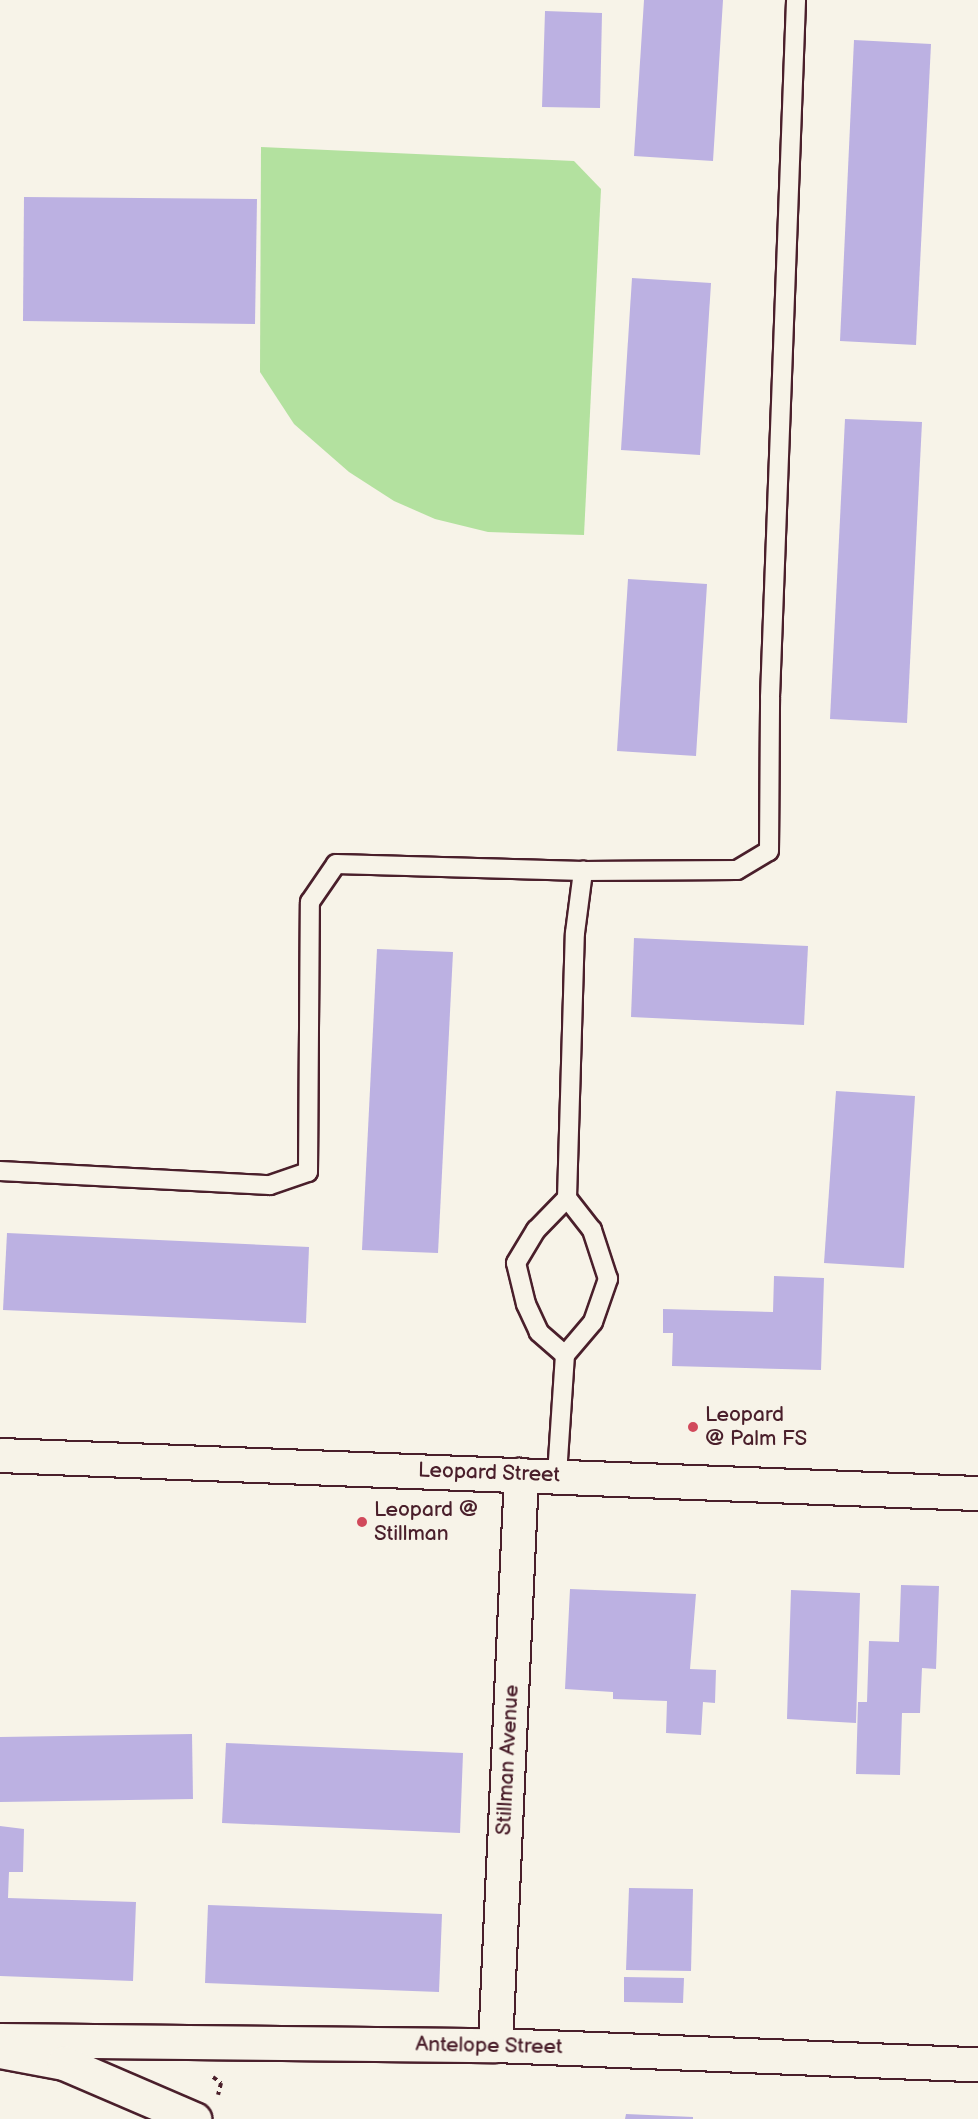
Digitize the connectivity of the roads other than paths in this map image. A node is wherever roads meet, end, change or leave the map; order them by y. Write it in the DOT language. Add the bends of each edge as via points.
graph roads {
  1 [pos="796,0"];
  2 [pos="583,871"];
  3 [pos="0,1171"];
  4 [pos="567,1198"];
  5 [pos="565,1355"];
  6 [pos="0,1455"];
  7 [pos="521,1475"];
  8 [pos="557,1475"];
  9 [pos="978,1493"];
  10 [pos="0,2040"];
  11 [pos="495,2045"];
  12 [pos="0,2050"];
  13 [pos="978,2064"];
  14 [pos="194,2119"];
  1 -- 2 [label="lane" via="770,697 769,851 737,870"];
  2 -- 3 [label="lane" via="336,864 310,902 308,1172 270,1185"];
  2 -- 4 [label="lane" via="575,933"];
  4 -- 5 [label="lane" via="592,1230 608,1279 593,1322"];
  4 -- 5 [label="lane" via="536,1230 516,1263 526,1304 539,1332"];
  5 -- 8 [label="lane"];
  6 -- 7 [label="street, Leopard Street"];
  7 -- 8 [label="street, Leopard Street"];
  7 -- 11 [label="street, Stillman Avenue"];
  8 -- 9 [label="street, Leopard Street"];
  10 -- 11 [label="street, Antelope Street"];
  11 -- 13 [label="street, Antelope Street"];
  12 -- 14 [label="street" via="64,2063"];
}
